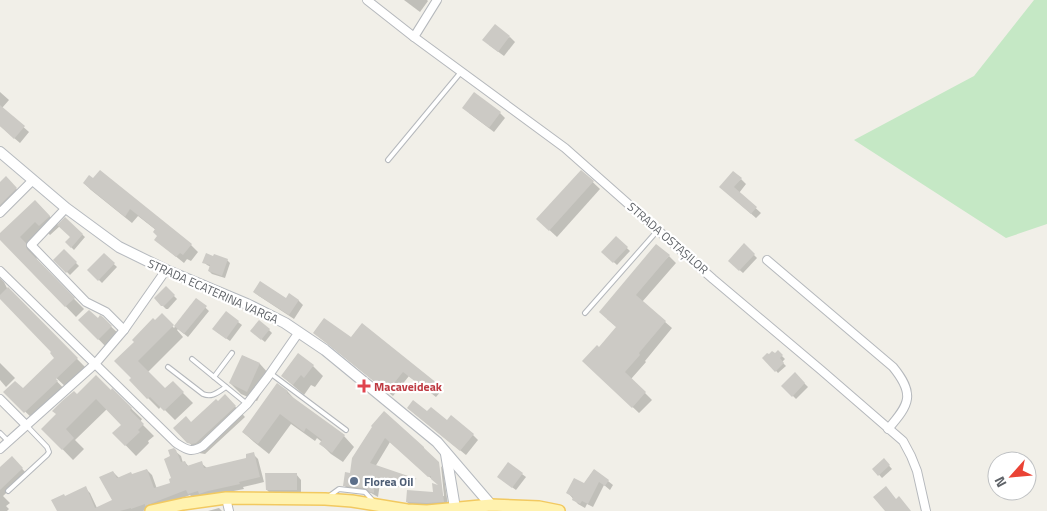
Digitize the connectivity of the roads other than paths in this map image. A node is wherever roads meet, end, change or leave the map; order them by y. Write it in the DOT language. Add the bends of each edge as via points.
graph roads {
  1 [pos="367,0"];
  2 [pos="437,0"];
  3 [pos="414,37"];
  4 [pos="461,72"];
  5 [pos="0,152"];
  6 [pos="388,160"];
  7 [pos="33,180"];
  8 [pos="66,208"];
  9 [pos="0,213"];
  10 [pos="658,230"];
  11 [pos="767,260"];
  12 [pos="166,270"];
  13 [pos="0,271"];
  14 [pos="585,313"];
  15 [pos="124,330"];
  16 [pos="299,332"];
  17 [pos="232,353"];
  18 [pos="192,358"];
  19 [pos="95,364"];
  20 [pos="168,367"];
  21 [pos="270,373"];
  22 [pos="214,377"];
  23 [pos="226,387"];
  24 [pos="0,399"];
  25 [pos="247,404"];
  26 [pos="26,425"];
  27 [pos="888,429"];
  28 [pos="346,430"];
  29 [pos="0,433"];
  30 [pos="8,441"];
  31 [pos="0,449"];
  32 [pos="446,453"];
  33 [pos="8,491"];
  34 [pos="226,498"];
  35 [pos="491,505"];
  36 [pos="455,508"];
  37 [pos="478,508"];
  38 [pos="152,511"];
  39 [pos="230,511"];
  40 [pos="559,511"];
  41 [pos="926,511"];
  1 -- 3 [label="street, STRADA OSTAȘILOR"];
  2 -- 3 [label="street"];
  3 -- 4 [label="street, STRADA OSTAȘILOR"];
  4 -- 6 [label="lane"];
  4 -- 10 [label="street, STRADA OSTAȘILOR" via="565,148"];
  5 -- 7 [label="main road, STRADA ECATERINA VARGA"];
  7 -- 8 [label="main road, STRADA ECATERINA VARGA"];
  7 -- 9 [label="street"];
  8 -- 12 [label="main road, STRADA ECATERINA VARGA" via="118,247"];
  8 -- 15 [label="street" via="31,245 86,302 106,312"];
  10 -- 14 [label="lane"];
  10 -- 27 [label="street, STRADA OSTAȘILOR"];
  11 -- 27 [label="street" via="901,377 908,397 900,416"];
  12 -- 15 [label="street"];
  12 -- 16 [label="main road, STRADA ECATERINA VARGA" via="247,304"];
  13 -- 19 [label="street"];
  15 -- 19 [label="street"];
  16 -- 21 [label="street"];
  16 -- 32 [label="main road, STRADA ECATERINA VARGA" via="431,436"];
  17 -- 22 [label="lane"];
  18 -- 22 [label="lane"];
  19 -- 25 [label="street" via="186,450 203,446"];
  19 -- 26 [label="street"];
  20 -- 23 [label="lane" via="207,396"];
  21 -- 25 [label="street"];
  21 -- 28 [label="lane"];
  22 -- 23 [label="lane"];
  23 -- 25 [label="lane"];
  24 -- 26 [label="street"];
  26 -- 30 [label="street"];
  26 -- 33 [label="lane" via="49,452"];
  27 -- 41 [label="street, STRADA OSTAȘILOR" via="903,442 911,456"];
  29 -- 30 [label="lane"];
  30 -- 31 [label="street"];
  32 -- 35 [label="main road, STRADA ECATERINA VARGA"];
  32 -- 36 [label="main road"];
  34 -- 36 [label="main road" via="325,499 427,511"];
  34 -- 38 [label="main road"];
  34 -- 39 [label="street"];
  35 -- 37 [label="main road"];
  35 -- 40 [label="main road"];
  36 -- 37 [label="main road"];
}
